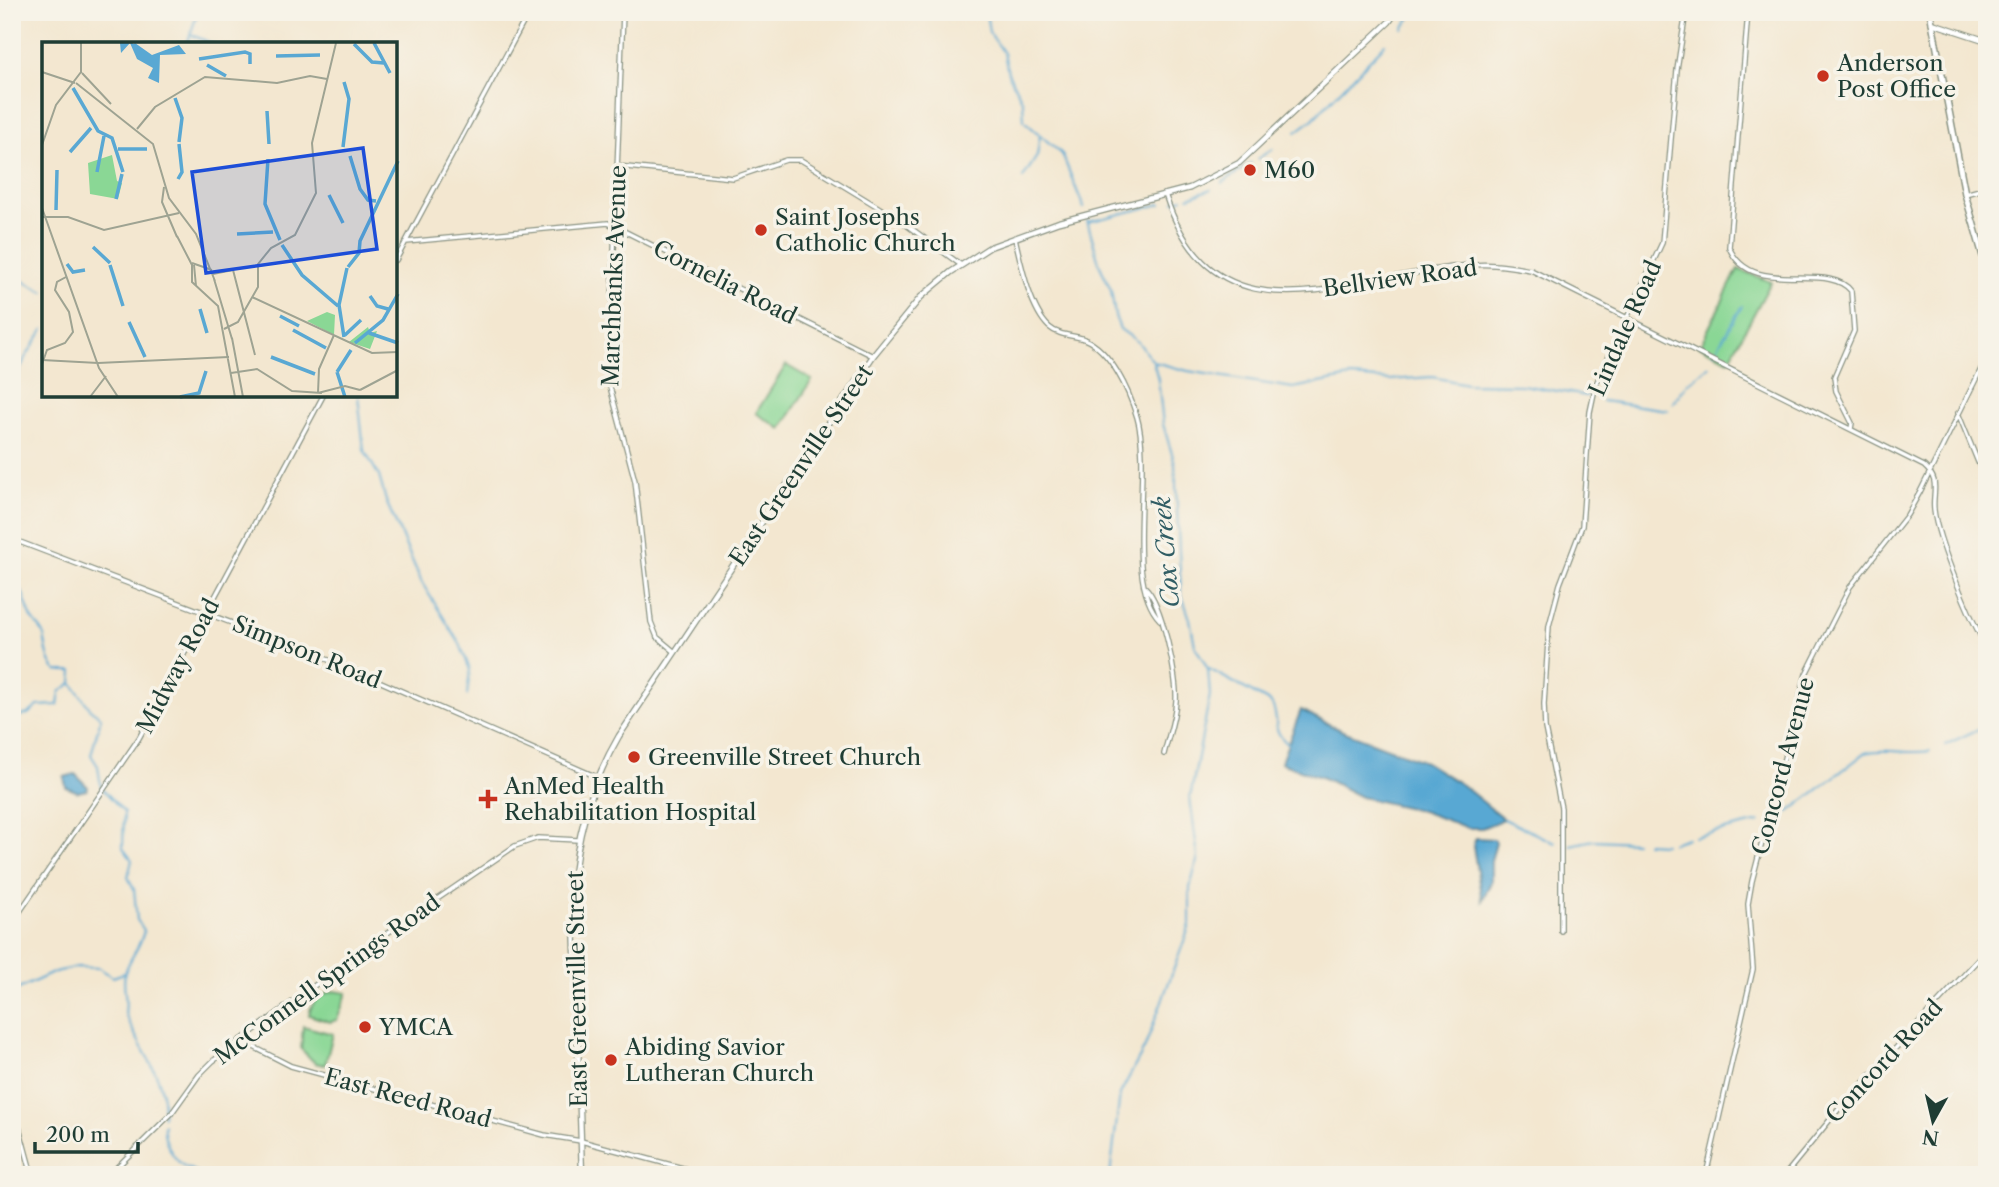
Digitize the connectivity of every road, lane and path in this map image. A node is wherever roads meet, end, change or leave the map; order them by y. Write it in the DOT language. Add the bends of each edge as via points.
graph roads {
  1 [pos="529,12"];
  2 [pos="623,12"];
  3 [pos="1396,12"];
  4 [pos="1686,12"];
  5 [pos="1748,12"];
  6 [pos="1930,12"];
  7 [pos="1932,23"];
  8 [pos="1987,41"];
  9 [pos="616,166"];
  10 [pos="1987,188"];
  11 [pos="1165,194"];
  12 [pos="1965,194"];
  13 [pos="614,226"];
  14 [pos="1014,236"];
  15 [pos="406,242"];
  16 [pos="397,258"];
  17 [pos="961,265"];
  18 [pos="1987,270"];
  19 [pos="1628,318"];
  20 [pos="873,356"];
  21 [pos="1987,357"];
  22 [pos="322,397"];
  23 [pos="1958,413"];
  24 [pos="1851,429"];
  25 [pos="1930,470"];
  26 [pos="1987,484"];
  27 [pos="12,539"];
  28 [pos="208,612"];
  29 [pos="1987,647"];
  30 [pos="675,652"];
  31 [pos="1164,754"];
  32 [pos="597,777"];
  33 [pos="578,840"];
  34 [pos="12,923"];
  35 [pos="1561,931"];
  36 [pos="1987,950"];
  37 [pos="240,1040"];
  38 [pos="12,1101"];
  39 [pos="581,1141"];
  40 [pos="32,1175"];
  41 [pos="109,1175"];
  42 [pos="582,1175"];
  43 [pos="709,1175"];
  44 [pos="1706,1175"];
  45 [pos="1785,1175"];
  1 -- 15 [label="street"];
  2 -- 9 [label="street, Marchbanks Avenue"];
  3 -- 11 [label="main road, East Greenville Street" via="1239,163 1203,184"];
  4 -- 19 [label="street, Lindale Road" via="1662,243"];
  5 -- 24 [label="street" via="1728,247 1738,264 1751,271 1839,282 1851,291 1854,331 1834,377"];
  6 -- 7 [label="main road"];
  7 -- 8 [label="main road"];
  7 -- 12 [label="main road"];
  9 -- 13 [label="street, Marchbanks Avenue"];
  9 -- 17 [label="street" via="733,178 786,160 801,160 901,220"];
  10 -- 12 [label="street"];
  11 -- 14 [label="main road, East Greenville Street"];
  11 -- 19 [label="street, Bellview Road" via="1185,242 1225,281 1246,288 1300,292 1472,265 1506,266 1531,270"];
  12 -- 18 [label="main road"];
  13 -- 15 [label="street, Cornelia Road"];
  13 -- 20 [label="street, Cornelia Road"];
  13 -- 30 [label="street, Marchbanks Avenue" via="611,400 635,481 653,631"];
  14 -- 17 [label="main road, East Greenville Street"];
  14 -- 31 [label="street" via="1024,277 1045,322 1059,333 1099,349 1134,409 1141,445 1144,586 1160,620 1176,702"];
  15 -- 16 [label="street"];
  17 -- 20 [label="main road, East Greenville Street" via="916,302"];
  19 -- 24 [label="street, Bellview Road"];
  19 -- 35 [label="street, Lindale Road" via="1596,384 1582,523 1560,584 1545,656 1545,728 1563,837"];
  20 -- 30 [label="main road, East Greenville Street"];
  21 -- 23 [label="street, Concord Avenue"];
  22 -- 28 [label="street, Midway Road"];
  23 -- 25 [label="street, Concord Avenue"];
  23 -- 26 [label="street"];
  24 -- 25 [label="street, Bellview Road"];
  25 -- 29 [label="street" via="1937,483 1936,520 1970,615"];
  25 -- 44 [label="street, Concord Avenue" via="1907,515 1850,587 1800,688 1752,881 1748,904 1753,969"];
  27 -- 28 [label="street, Simpson Road"];
  28 -- 32 [label="street, Simpson Road" via="347,667"];
  28 -- 34 [label="street, Midway Road" via="139,738"];
  30 -- 32 [label="main road, East Greenville Street"];
  32 -- 33 [label="main road, East Greenville Street"];
  33 -- 37 [label="street, McConnell Springs Road" via="538,838 505,851"];
  33 -- 39 [label="main road, East Greenville Street" via="573,901"];
  36 -- 45 [label="street, Concord Road" via="1838,1110"];
  37 -- 39 [label="street, East Reed Road" via="291,1066"];
  37 -- 41 [label="street, McConnell Springs Road" via="201,1072 171,1114"];
  38 -- 40 [label="street"];
  39 -- 42 [label="main road, East Greenville Street"];
  39 -- 43 [label="street, East Reed Road"];
}
